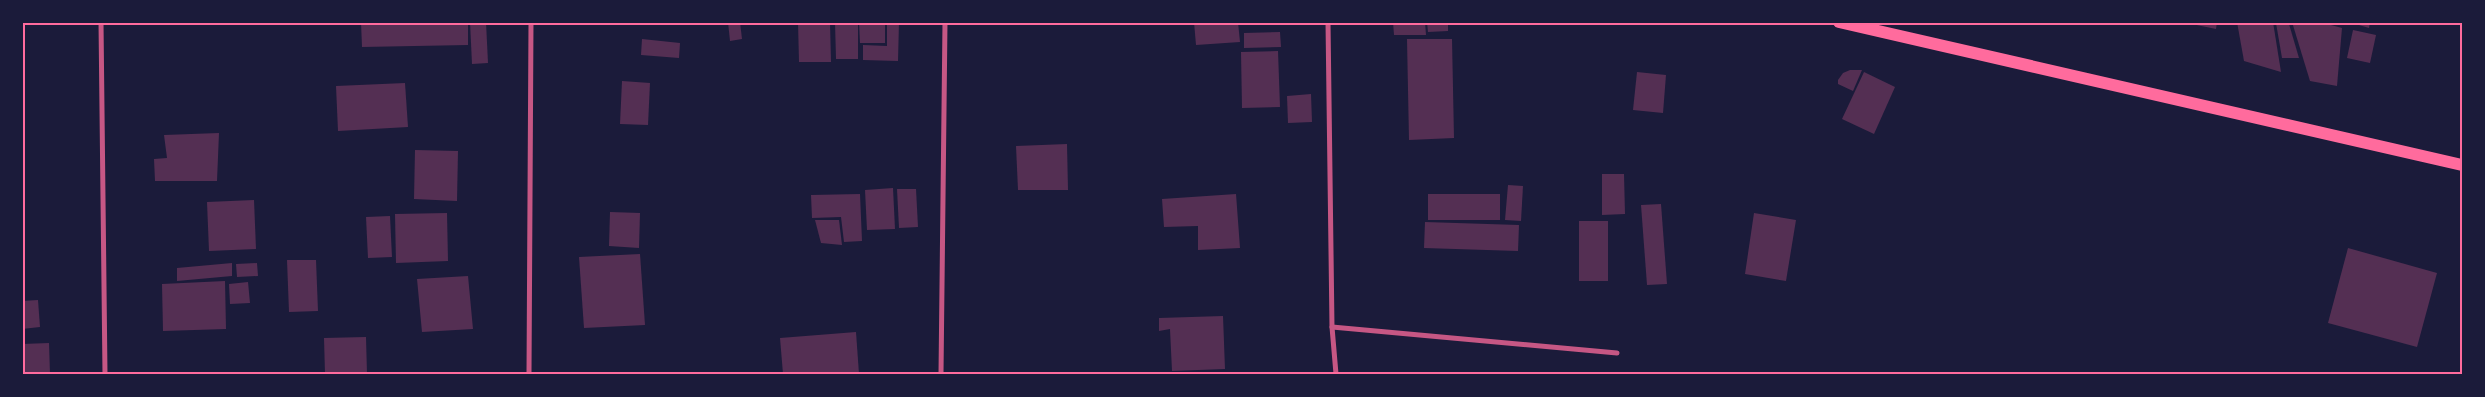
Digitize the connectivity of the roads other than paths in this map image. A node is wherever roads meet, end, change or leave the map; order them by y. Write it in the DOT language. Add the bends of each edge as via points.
graph roads {
  1 [pos="101,22"];
  2 [pos="531,22"];
  3 [pos="945,22"];
  4 [pos="1328,22"];
  5 [pos="1838,22"];
  6 [pos="2462,165"];
  7 [pos="1332,326"];
  8 [pos="1617,353"];
  9 [pos="105,374"];
  10 [pos="529,374"];
  11 [pos="941,374"];
  12 [pos="1336,374"];
  1 -- 9 [label="street"];
  2 -- 10 [label="street"];
  3 -- 11 [label="street"];
  4 -- 7 [label="street"];
  5 -- 6 [label="main road"];
  7 -- 8 [label="street"];
  7 -- 12 [label="street"];
}
